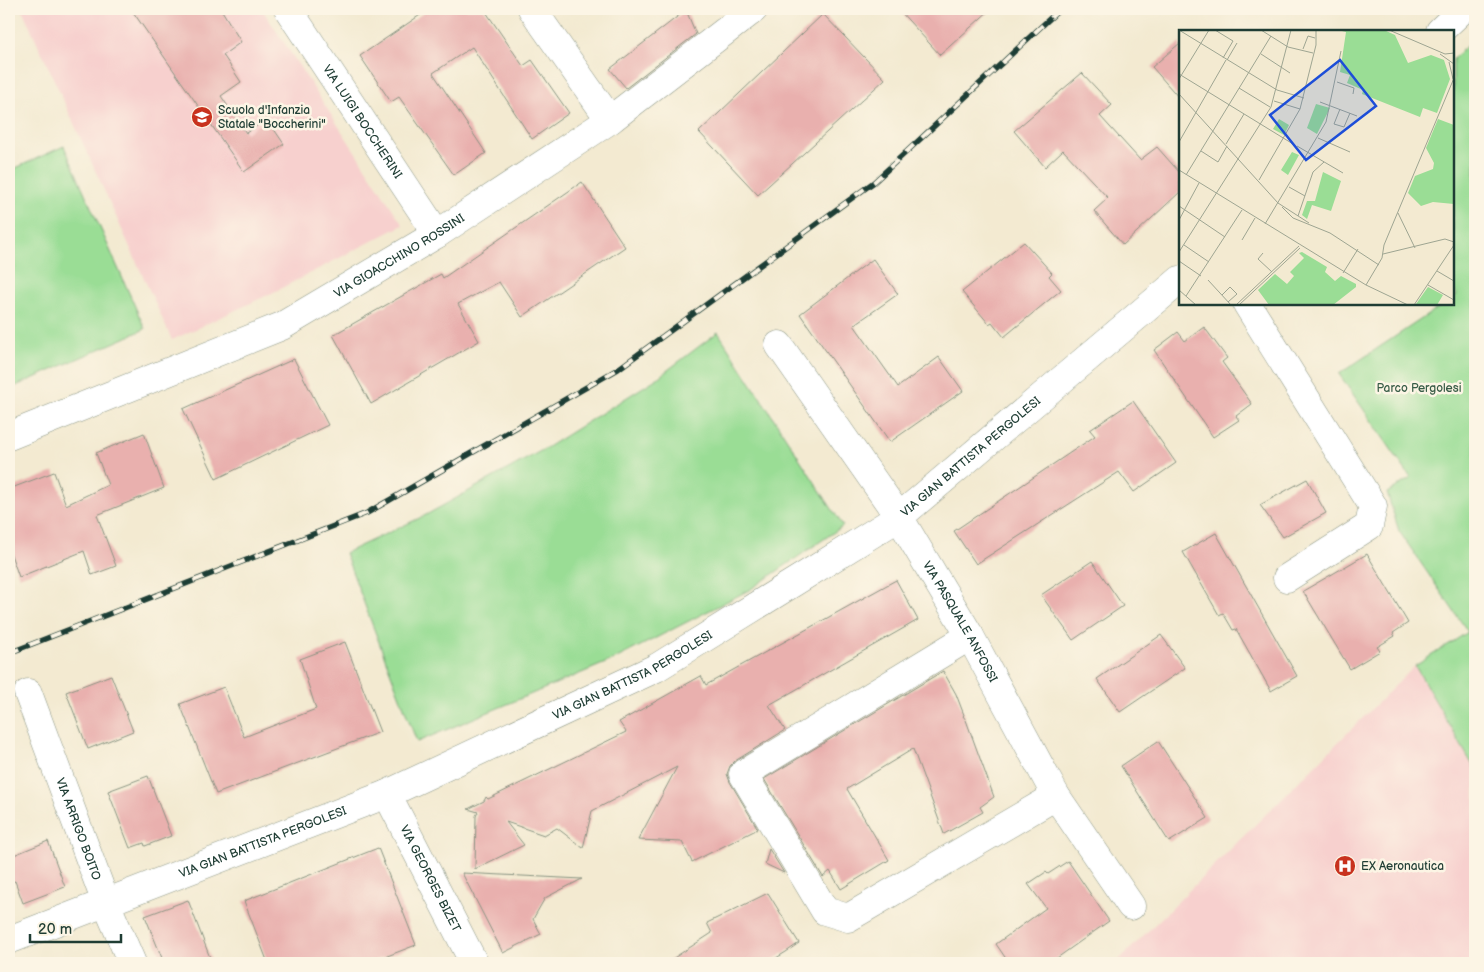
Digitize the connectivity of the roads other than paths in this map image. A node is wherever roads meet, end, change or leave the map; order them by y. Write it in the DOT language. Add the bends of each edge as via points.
graph roads {
  1 [pos="288,9"];
  2 [pos="532,9"];
  3 [pos="754,9"];
  4 [pos="1463,9"];
  5 [pos="1441,30"];
  6 [pos="610,120"];
  7 [pos="437,234"];
  8 [pos="1179,281"];
  9 [pos="1248,305"];
  10 [pos="779,346"];
  11 [pos="9,436"];
  12 [pos="899,517"];
  13 [pos="1287,578"];
  14 [pos="970,636"];
  15 [pos="28,693"];
  16 [pos="387,794"];
  17 [pos="1056,796"];
  18 [pos="106,903"];
  19 [pos="1130,906"];
  20 [pos="9,940"];
  21 [pos="132,963"];
  22 [pos="474,963"];
  1 -- 7 [label="street, VIA LUIGI BOCCHERINI"];
  2 -- 6 [label="street"];
  3 -- 6 [label="street, VIA GIOACCHINO ROSSINI"];
  4 -- 5 [label="street"];
  6 -- 7 [label="street, VIA GIOACCHINO ROSSINI"];
  7 -- 11 [label="street, VIA GIOACCHINO ROSSINI" via="282,326"];
  8 -- 12 [label="street, VIA GIAN BATTISTA PERGOLESI"];
  9 -- 13 [label="street" via="1373,506 1369,526"];
  10 -- 12 [label="street, VIA PASQUALE ANFOSSI"];
  12 -- 14 [label="street, VIA PASQUALE ANFOSSI"];
  12 -- 16 [label="street, VIA GIAN BATTISTA PERGOLESI" via="656,668"];
  14 -- 17 [label="street, VIA PASQUALE ANFOSSI"];
  14 -- 17 [label="street" via="743,774 825,911 848,918"];
  15 -- 18 [label="street, VIA ARRIGO BOITO"];
  16 -- 18 [label="street, VIA GIAN BATTISTA PERGOLESI"];
  16 -- 22 [label="street, VIA GEORGES BIZET"];
  17 -- 19 [label="street, VIA PASQUALE ANFOSSI"];
  18 -- 20 [label="street, VIA GIAN BATTISTA PERGOLESI"];
  18 -- 21 [label="street, VIA ARRIGO BOITO"];
}
